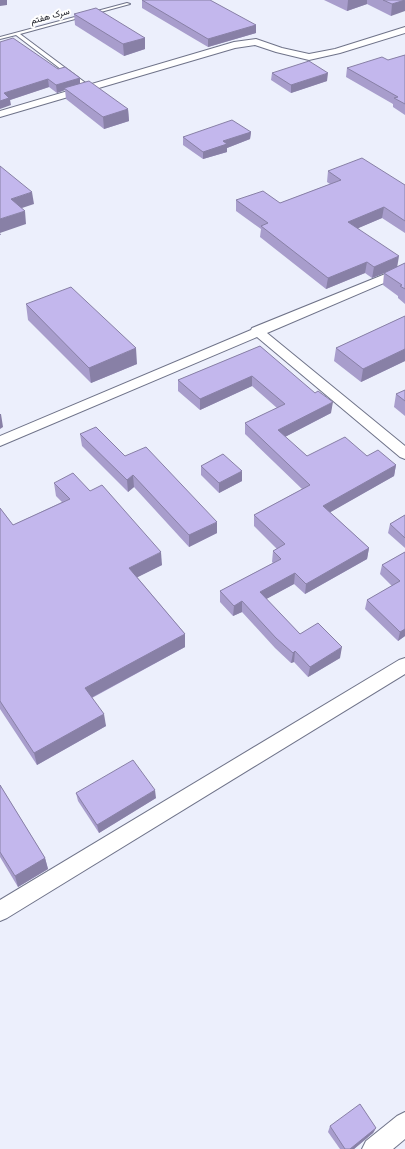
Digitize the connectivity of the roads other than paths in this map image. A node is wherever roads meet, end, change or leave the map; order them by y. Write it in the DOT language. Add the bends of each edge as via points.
graph roads {
  1 [pos="128,4"];
  2 [pos="405,30"];
  3 [pos="17,34"];
  4 [pos="0,38"];
  5 [pos="90,88"];
  6 [pos="0,114"];
  7 [pos="405,270"];
  8 [pos="257,331"];
  9 [pos="0,441"];
  10 [pos="405,454"];
  11 [pos="405,665"];
  12 [pos="0,911"];
  13 [pos="405,1124"];
  14 [pos="374,1149"];
  1 -- 3 [label="lane, سرک هفتم"];
  2 -- 5 [label="street" via="309,57 256,42 234,45"];
  3 -- 4 [label="lane, سرک هفتم"];
  3 -- 5 [label="lane"];
  5 -- 6 [label="street"];
  7 -- 8 [label="street"];
  8 -- 9 [label="street"];
  8 -- 10 [label="street"];
  11 -- 12 [label="street"];
  13 -- 14 [label="street"];
}
